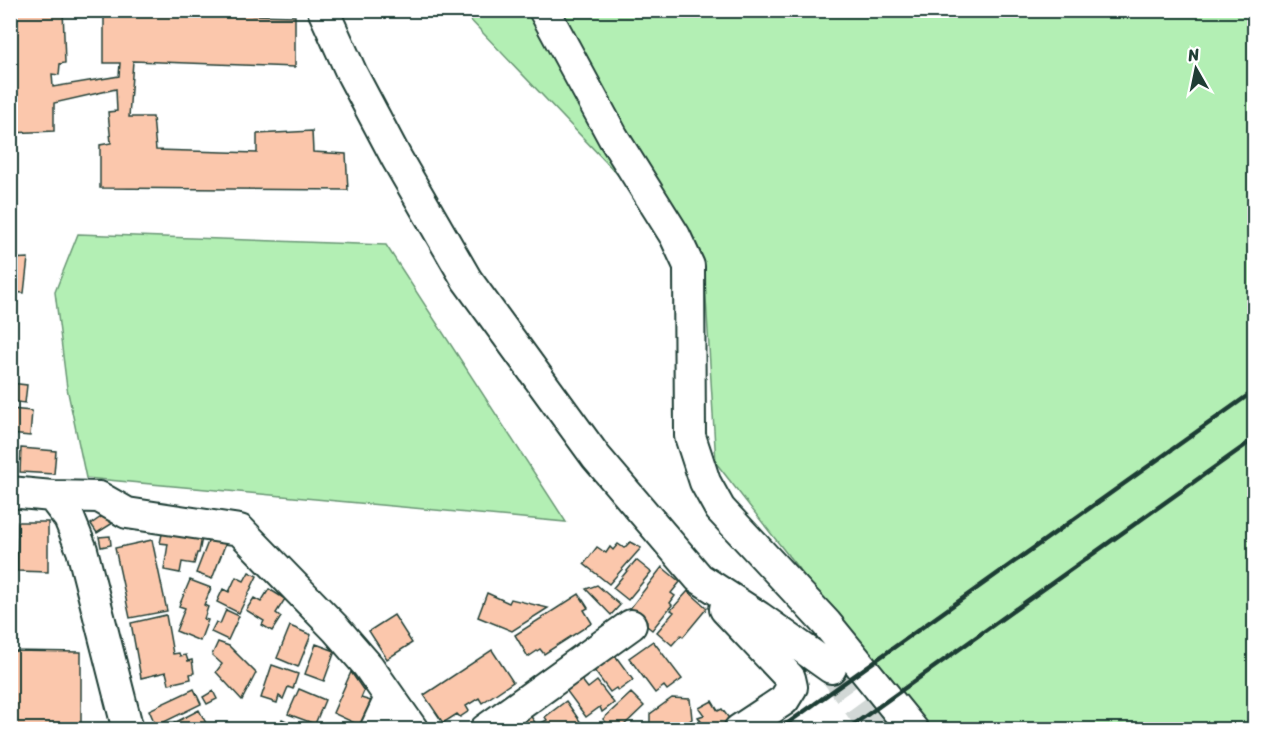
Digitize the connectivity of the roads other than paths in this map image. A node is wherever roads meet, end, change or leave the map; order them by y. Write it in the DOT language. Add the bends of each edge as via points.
graph roads {
  1 [pos="323,10"];
  2 [pos="544,10"];
  3 [pos="10,492"];
  4 [pos="52,496"];
  5 [pos="714,588"];
  6 [pos="631,625"];
  7 [pos="831,668"];
  8 [pos="390,698"];
  9 [pos="128,729"];
  10 [pos="375,729"];
  11 [pos="413,729"];
  12 [pos="485,729"];
  13 [pos="739,729"];
  14 [pos="913,729"];
  1 -- 5 [label="street" via="397,159 468,280 596,457 699,578"];
  2 -- 14 [label="street" via="689,266 690,436 705,482 720,508 826,623"];
  3 -- 4 [label="street"];
  4 -- 8 [label="street" via="99,496 127,513 240,530 336,629"];
  4 -- 9 [label="street" via="69,518 82,550"];
  5 -- 7 [label="street"];
  5 -- 13 [label="street" via="716,599 790,678 792,687 784,700"];
  6 -- 12 [label="street"];
  8 -- 10 [label="street"];
  8 -- 11 [label="street"];
}
